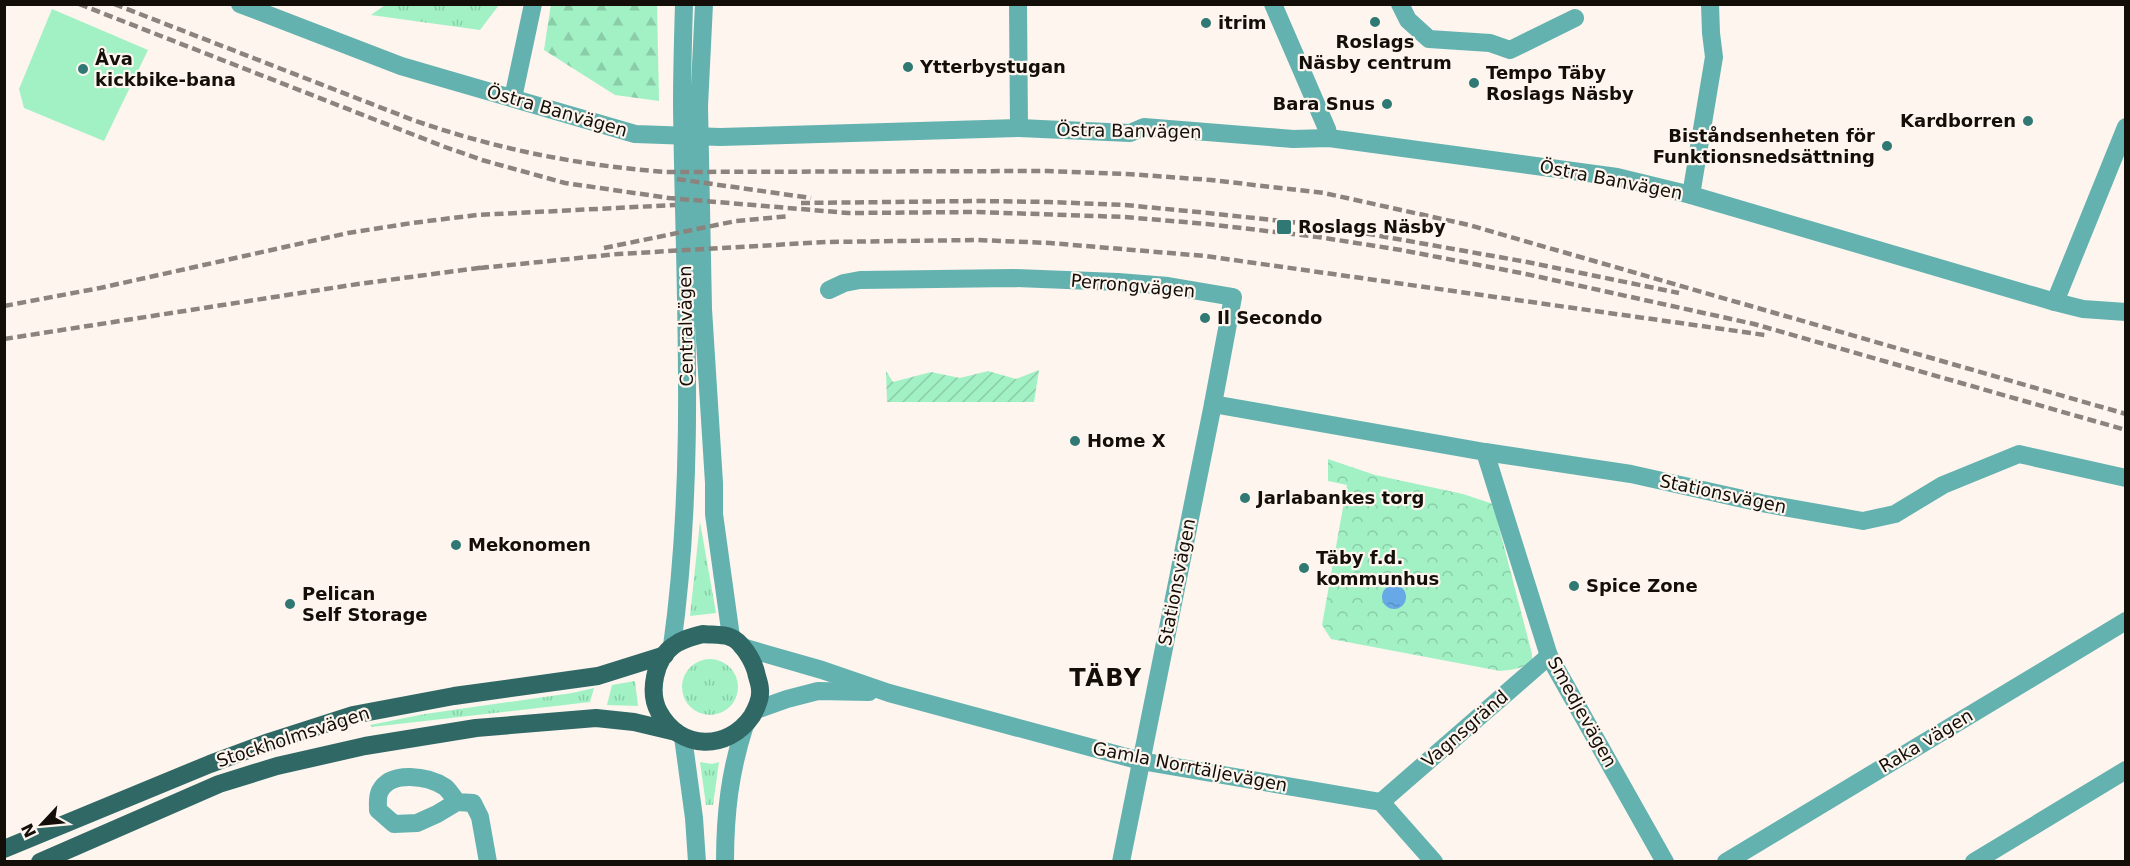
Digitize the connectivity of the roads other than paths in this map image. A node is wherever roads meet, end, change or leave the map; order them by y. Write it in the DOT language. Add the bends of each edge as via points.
graph roads {
  1 [pos="240,4"];
  2 [pos="533,4"];
  3 [pos="684,4"];
  4 [pos="704,4"];
  5 [pos="1018,4"];
  6 [pos="1273,4"];
  7 [pos="1400,4"];
  8 [pos="1710,4"];
  9 [pos="1575,18"];
  10 [pos="513,98"];
  11 [pos="691,104"];
  12 [pos="2126,127"];
  13 [pos="1019,128"];
  14 [pos="1329,138"];
  15 [pos="1691,195"];
  16 [pos="829,290"];
  17 [pos="2055,302"];
  18 [pos="695,308"];
  19 [pos="2126,312"];
  20 [pos="1213,404"];
  21 [pos="1485,452"];
  22 [pos="2126,478"];
  23 [pos="2126,621"];
  24 [pos="736,642"];
  25 [pos="668,651"];
  26 [pos="1549,656"];
  27 [pos="889,693"];
  28 [pos="756,710"];
  29 [pos="746,725"];
  30 [pos="680,734"];
  31 [pos="1141,761"];
  32 [pos="2126,770"];
  33 [pos="456,802"];
  34 [pos="1381,802"];
  35 [pos="4,849"];
  36 [pos="40,861"];
  37 [pos="488,861"];
  38 [pos="697,861"];
  39 [pos="725,861"];
  40 [pos="1121,861"];
  41 [pos="1434,861"];
  42 [pos="1665,861"];
  43 [pos="1726,861"];
  44 [pos="1974,861"];
  1 -- 10 [label="street, Östra Banvägen" via="401,66"];
  2 -- 10 [label="street"];
  3 -- 11 [label="street, Centralvägen"];
  4 -- 11 [label="street, Centralvägen"];
  5 -- 13 [label="street"];
  6 -- 14 [label="street"];
  7 -- 9 [label="street" via="1408,20 1429,39 1490,44 1510,50"];
  8 -- 15 [label="street" via="1714,57"];
  10 -- 13 [label="street, Östra Banvägen" via="635,134 720,137"];
  11 -- 18 [label="street, Centralvägen"];
  12 -- 17 [label="street"];
  13 -- 14 [label="street, Östra Banvägen" via="1114,133 1144,128"];
  14 -- 15 [label="street, Östra Banvägen" via="1605,175"];
  15 -- 17 [label="street, Östra Banvägen"];
  16 -- 20 [label="street, Perrongvägen" via="860,280 1014,278 1168,286 1233,297"];
  17 -- 19 [label="street, Östra Banvägen" via="2083,309"];
  18 -- 24 [label="street, Centralvägen" via="714,514"];
  18 -- 25 [label="street, Centralvägen" via="682,561"];
  20 -- 21 [label="street, Stationsvägen"];
  20 -- 31 [label="street, Stationsvägen"];
  21 -- 22 [label="street, Stationsvägen" via="1631,474 1863,521 1895,514 1943,485 2019,454"];
  21 -- 26 [label="street, Smedjevägen"];
  23 -- 43 [label="street, Raka vägen"];
  24 -- 25 [label="main road" via="703,634 685,639"];
  24 -- 27 [label="street, Gamla Norrtäljevägen"];
  24 -- 28 [label="main road" via="753,661 761,692"];
  25 -- 30 [label="main road" via="656,672 654,694 659,712"];
  25 -- 35 [label="main road, Stockholmsvägen" via="598,676 353,715 210,764"];
  26 -- 34 [label="street, Vagnsgränd"];
  26 -- 42 [label="street, Smedjevägen"];
  27 -- 28 [label="street, Gamla Norrtäljevägen" via="818,691"];
  27 -- 31 [label="street, Gamla Norrtäljevägen"];
  28 -- 29 [label="main road"];
  29 -- 30 [label="main road" via="717,741 699,742"];
  29 -- 39 [label="street" via="735,757 725,821"];
  30 -- 36 [label="main road, Stockholmsvägen" via="634,722 596,718 476,728 365,746 219,784"];
  30 -- 38 [label="street"];
  31 -- 34 [label="street, Gamla Norrtäljevägen"];
  31 -- 40 [label="street, Stationsvägen"];
  32 -- 44 [label="street"];
  33 -- 37 [label="street" via="472,803 480,817"];
  34 -- 41 [label="street"];
}
